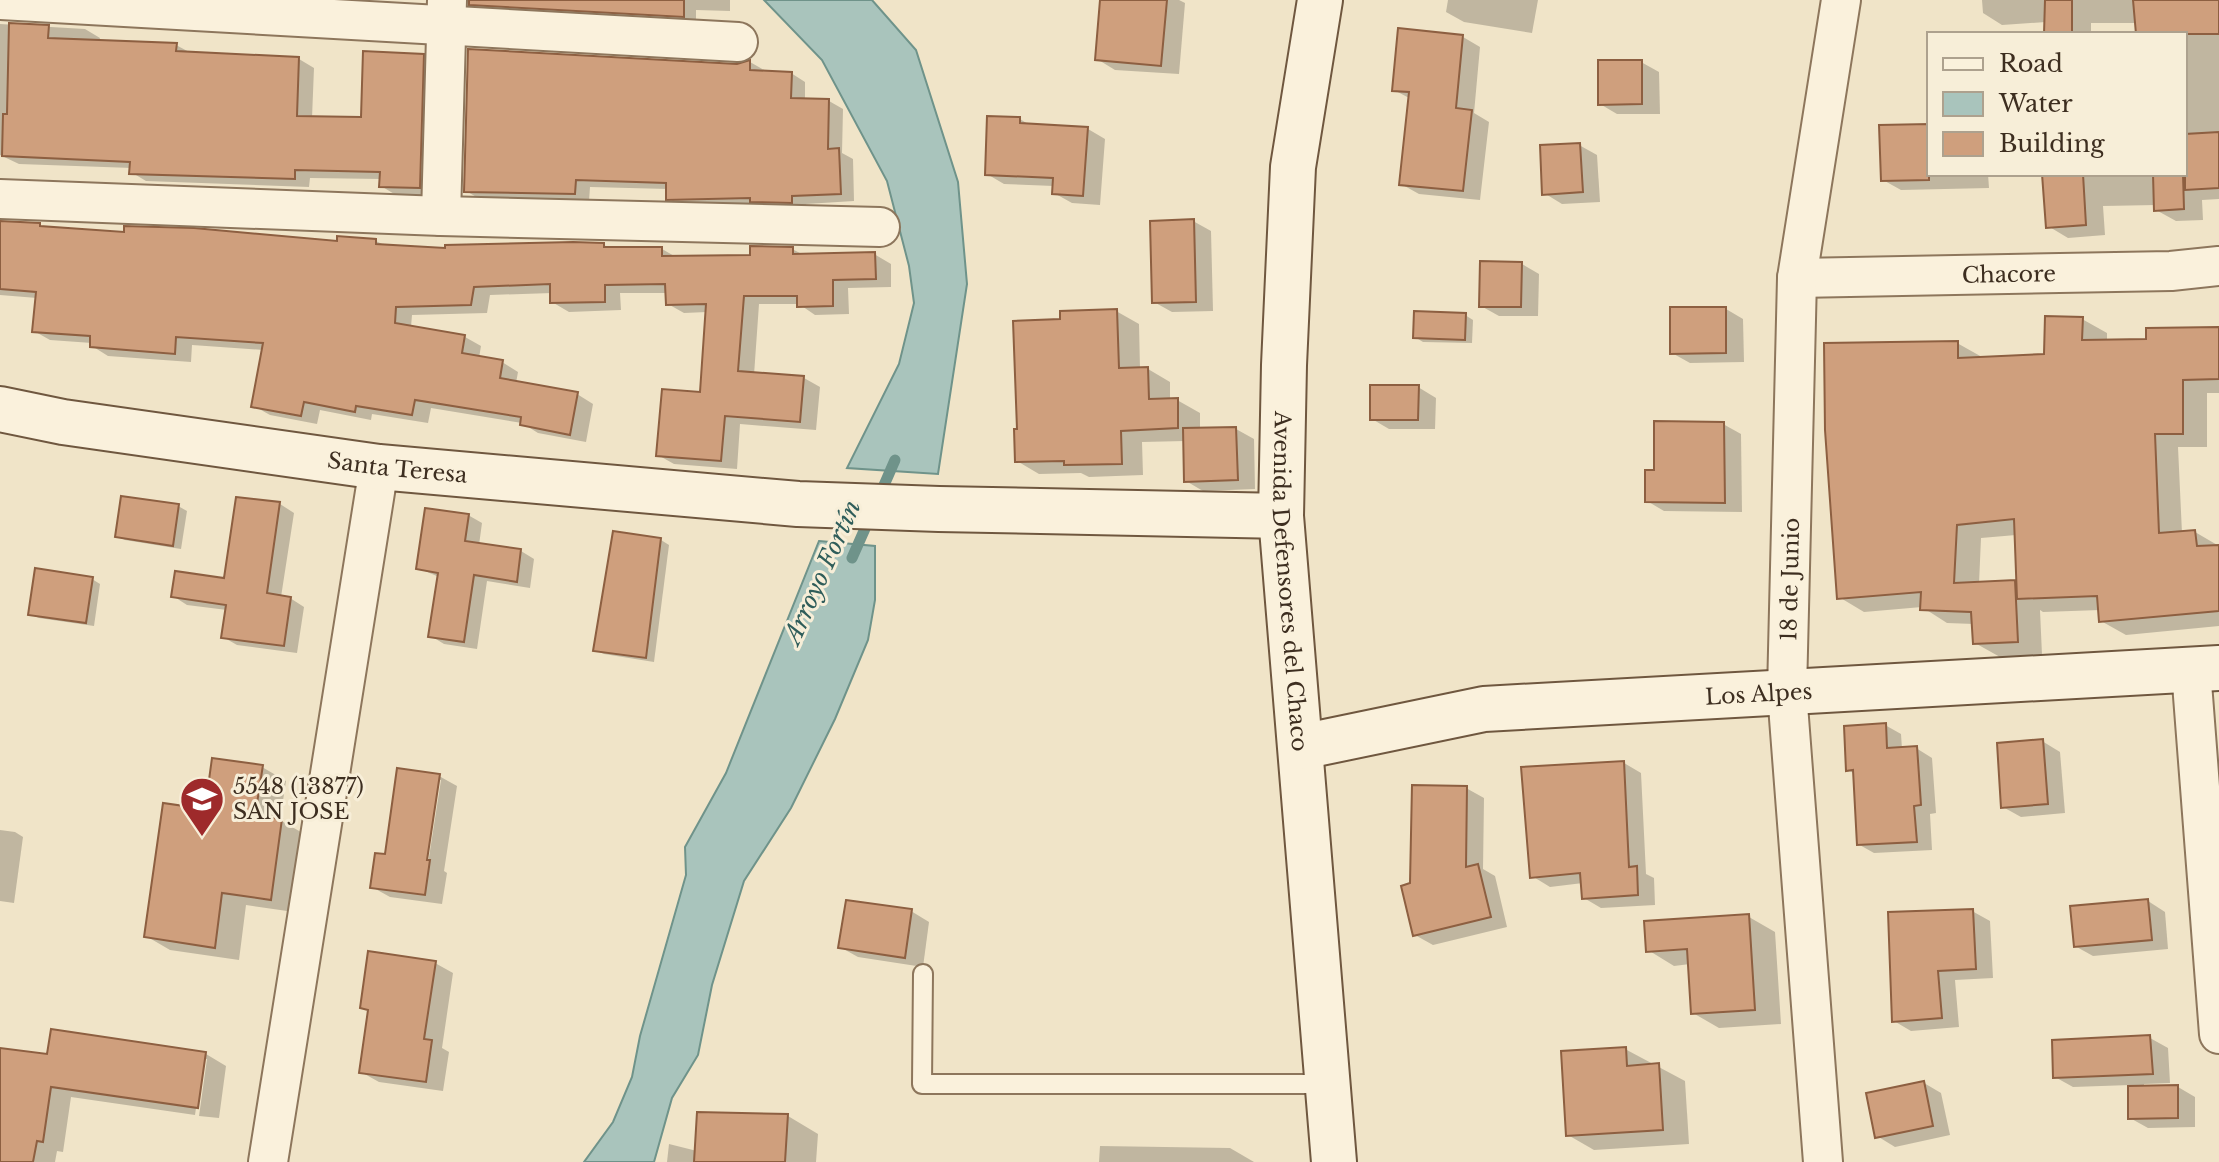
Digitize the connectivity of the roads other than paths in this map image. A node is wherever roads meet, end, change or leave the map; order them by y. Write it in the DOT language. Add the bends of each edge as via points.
graph roads {
  1 [pos="0,0"];
  2 [pos="1320,0"];
  3 [pos="1841,0"];
  4 [pos="446,13"];
  5 [pos="738,42"];
  6 [pos="0,199"];
  7 [pos="441,216"];
  8 [pos="880,227"];
  9 [pos="2219,266"];
  10 [pos="1797,278"];
  11 [pos="0,409"];
  12 [pos="379,467"];
  13 [pos="1281,516"];
  14 [pos="2205,669"];
  15 [pos="1787,692"];
  16 [pos="1301,747"];
  17 [pos="923,974"];
  18 [pos="2219,1034"];
  19 [pos="1327,1084"];
  20 [pos="268,1162"];
  21 [pos="1334,1162"];
  22 [pos="1823,1162"];
  1 -- 4 [label="street"];
  2 -- 13 [label="street, Avenida Defensores del Chaco" via="1293,167"];
  3 -- 10 [label="street, 18 de Junio"];
  4 -- 5 [label="street"];
  4 -- 7 [label="street"];
  6 -- 7 [label="street"];
  7 -- 8 [label="street"];
  9 -- 10 [label="street, Chacore"];
  10 -- 15 [label="street, 18 de Junio"];
  11 -- 12 [label="street, Santa Teresa"];
  12 -- 13 [label="street, Santa Teresa" via="798,504"];
  12 -- 20 [label="street"];
  13 -- 16 [label="street, Avenida Defensores del Chaco"];
  14 -- 15 [label="street, Los Alpes"];
  14 -- 18 [label="street"];
  15 -- 16 [label="street, Los Alpes" via="1484,709"];
  15 -- 22 [label="street, 18 de Junio"];
  16 -- 19 [label="street, Avenida Defensores del Chaco"];
  17 -- 19 [label="lane" via="922,1084"];
  19 -- 21 [label="street, Avenida Defensores del Chaco"];
}
